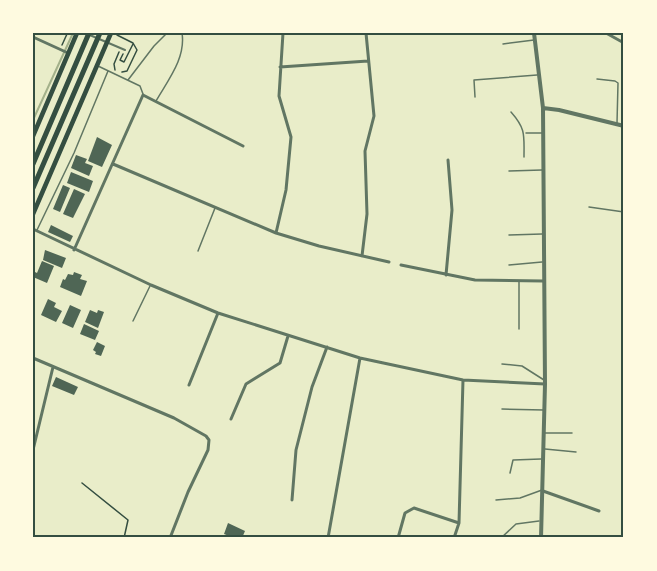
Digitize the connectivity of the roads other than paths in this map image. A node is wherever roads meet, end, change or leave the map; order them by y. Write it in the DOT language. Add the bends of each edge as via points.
graph roads {
  1 [pos="76,33"];
  2 [pos="87,33"];
  3 [pos="100,33"];
  4 [pos="111,33"];
  5 [pos="167,33"];
  6 [pos="182,33"];
  7 [pos="283,33"];
  8 [pos="366,33"];
  9 [pos="534,33"];
  10 [pos="606,33"];
  11 [pos="34,37"];
  12 [pos="535,40"];
  13 [pos="624,43"];
  14 [pos="33,44"];
  15 [pos="503,44"];
  16 [pos="125,50"];
  17 [pos="68,53"];
  18 [pos="368,61"];
  19 [pos="97,66"];
  20 [pos="280,67"];
  21 [pos="108,71"];
  22 [pos="539,75"];
  23 [pos="597,79"];
  24 [pos="128,80"];
  25 [pos="143,95"];
  26 [pos="475,97"];
  27 [pos="156,101"];
  28 [pos="543,108"];
  29 [pos="511,112"];
  30 [pos="617,124"];
  31 [pos="624,126"];
  32 [pos="524,133"];
  33 [pos="543,133"];
  34 [pos="33,135"];
  35 [pos="243,146"];
  36 [pos="524,157"];
  37 [pos="448,160"];
  38 [pos="33,164"];
  39 [pos="113,164"];
  40 [pos="543,170"];
  41 [pos="509,171"];
  42 [pos="33,188"];
  43 [pos="589,207"];
  44 [pos="215,208"];
  45 [pos="624,212"];
  46 [pos="33,214"];
  47 [pos="35,230"];
  48 [pos="276,233"];
  49 [pos="543,234"];
  50 [pos="509,235"];
  51 [pos="74,250"];
  52 [pos="198,251"];
  53 [pos="362,256"];
  54 [pos="389,262"];
  55 [pos="543,262"];
  56 [pos="401,265"];
  57 [pos="509,265"];
  58 [pos="446,275"];
  59 [pos="519,280"];
  60 [pos="543,280"];
  61 [pos="151,285"];
  62 [pos="624,297"];
  63 [pos="218,313"];
  64 [pos="133,321"];
  65 [pos="519,328"];
  66 [pos="623,329"];
  67 [pos="288,336"];
  68 [pos="327,347"];
  69 [pos="33,358"];
  70 [pos="360,358"];
  71 [pos="624,362"];
  72 [pos="502,364"];
  73 [pos="53,367"];
  74 [pos="463,380"];
  75 [pos="545,382"];
  76 [pos="189,385"];
  77 [pos="502,410"];
  78 [pos="544,410"];
  79 [pos="231,419"];
  80 [pos="544,433"];
  81 [pos="572,433"];
  82 [pos="544,449"];
  83 [pos="33,450"];
  84 [pos="576,452"];
  85 [pos="544,459"];
  86 [pos="510,473"];
  87 [pos="543,490"];
  88 [pos="292,500"];
  89 [pos="496,500"];
  90 [pos="599,511"];
  91 [pos="542,521"];
  92 [pos="459,523"];
  93 [pos="170,538"];
  94 [pos="328,538"];
  95 [pos="398,538"];
  96 [pos="454,538"];
  97 [pos="501,538"];
  98 [pos="541,538"];
  1 -- 17 [label="main road"];
  2 -- 16 [label="street"];
  2 -- 38 [label="highway"];
  3 -- 42 [label="highway"];
  4 -- 19 [label="main road"];
  5 -- 24 [label="lane"];
  6 -- 27 [label="lane" via="178,62"];
  7 -- 20 [label="street"];
  8 -- 18 [label="street"];
  9 -- 12 [label="street"];
  10 -- 13 [label="street"];
  11 -- 14 [label="lane"];
  11 -- 17 [label="street"];
  12 -- 15 [label="lane"];
  12 -- 22 [label="street"];
  17 -- 34 [label="main road"];
  18 -- 20 [label="street"];
  18 -- 53 [label="street" via="374,116 365,151 367,214"];
  19 -- 21 [label="lane"];
  19 -- 46 [label="main road"];
  20 -- 48 [label="street" via="279,96 291,137 286,190"];
  21 -- 24 [label="lane"];
  21 -- 47 [label="lane" via="74,153"];
  22 -- 26 [label="lane" via="474,80"];
  22 -- 28 [label="street"];
  23 -- 30 [label="lane" via="618,83"];
  24 -- 25 [label="lane" via="140,86"];
  25 -- 27 [label="street"];
  25 -- 39 [label="street"];
  27 -- 35 [label="street"];
  28 -- 30 [label="street"];
  28 -- 33 [label="street"];
  29 -- 32 [label="lane"];
  30 -- 31 [label="street"];
  32 -- 33 [label="lane"];
  32 -- 36 [label="lane"];
  33 -- 40 [label="street"];
  37 -- 58 [label="street" via="452,210"];
  39 -- 44 [label="street"];
  39 -- 51 [label="street"];
  40 -- 41 [label="lane"];
  40 -- 49 [label="street"];
  43 -- 45 [label="lane"];
  44 -- 48 [label="street"];
  44 -- 52 [label="lane"];
  47 -- 51 [label="street"];
  48 -- 53 [label="street"];
  49 -- 50 [label="lane"];
  49 -- 55 [label="street"];
  51 -- 61 [label="street"];
  53 -- 54 [label="street"];
  55 -- 57 [label="lane"];
  55 -- 60 [label="street"];
  56 -- 58 [label="street"];
  58 -- 59 [label="street" via="475,280"];
  59 -- 60 [label="street"];
  59 -- 65 [label="lane"];
  60 -- 75 [label="street"];
  61 -- 63 [label="street"];
  61 -- 64 [label="lane"];
  62 -- 66 [label="street"];
  63 -- 67 [label="street"];
  63 -- 76 [label="street"];
  66 -- 71 [label="street"];
  67 -- 68 [label="street"];
  67 -- 79 [label="street" via="280,363 246,384"];
  68 -- 70 [label="street"];
  68 -- 88 [label="street" via="296,450"];
  69 -- 73 [label="street"];
  70 -- 74 [label="street"];
  70 -- 94 [label="street"];
  72 -- 75 [label="lane" via="522,366"];
  73 -- 83 [label="street"];
  73 -- 93 [label="street" via="174,418 209,440"];
  74 -- 75 [label="street"];
  74 -- 92 [label="street"];
  75 -- 78 [label="street"];
  77 -- 78 [label="lane"];
  78 -- 80 [label="street"];
  80 -- 81 [label="lane"];
  80 -- 82 [label="street"];
  82 -- 84 [label="lane"];
  82 -- 85 [label="street"];
  85 -- 86 [label="lane" via="513,460"];
  85 -- 87 [label="street"];
  87 -- 89 [label="lane" via="520,498"];
  87 -- 90 [label="street"];
  87 -- 91 [label="street"];
  91 -- 97 [label="lane" via="516,524"];
  91 -- 98 [label="street"];
  92 -- 95 [label="street" via="414,508 405,513"];
  92 -- 96 [label="street"];
}
